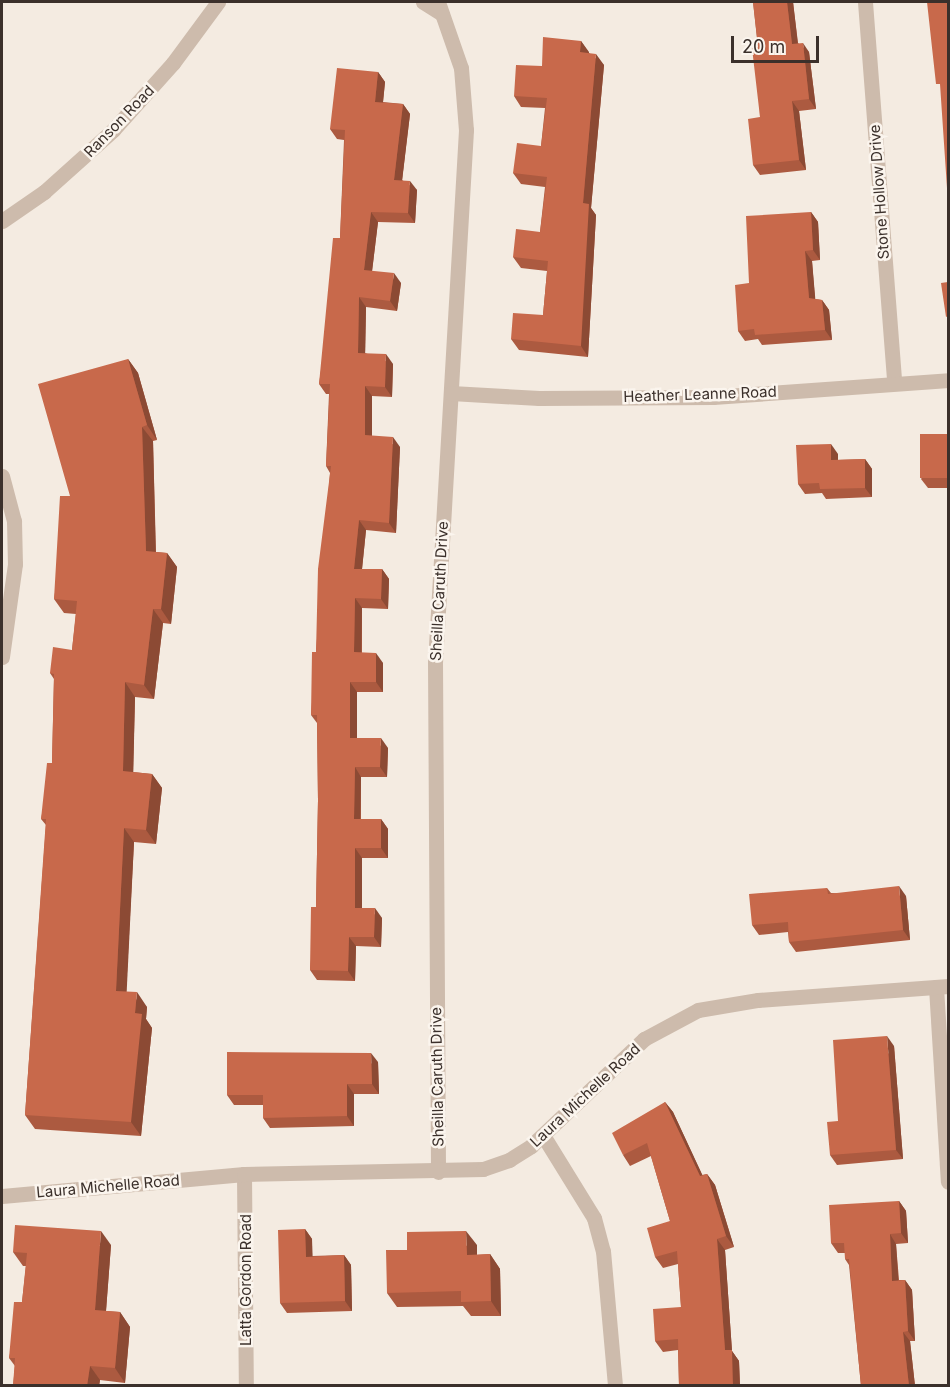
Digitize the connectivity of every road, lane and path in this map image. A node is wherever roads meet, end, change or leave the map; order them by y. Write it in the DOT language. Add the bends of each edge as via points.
graph roads {
  1 [pos="218,2"];
  2 [pos="423,2"];
  3 [pos="865,2"];
  4 [pos="440,8"];
  5 [pos="2,222"];
  6 [pos="948,380"];
  7 [pos="894,383"];
  8 [pos="451,393"];
  9 [pos="2,476"];
  10 [pos="2,657"];
  11 [pos="942,987"];
  12 [pos="544,1137"];
  13 [pos="438,1172"];
  14 [pos="244,1174"];
  15 [pos="948,1182"];
  16 [pos="2,1196"];
  17 [pos="246,1386"];
  18 [pos="615,1386"];
  1 -- 5 [label="street, Ranson Road" via="173,63 113,130 44,192"];
  2 -- 4 [label="street, Sheilla Caruth Drive"];
  3 -- 7 [label="street, Stone Hollow Drive"];
  4 -- 8 [label="street, Sheilla Caruth Drive" via="460,68 466,130"];
  6 -- 7 [label="street, Heather Leanne Road"];
  7 -- 8 [label="street, Heather Leanne Road" via="714,397 539,398"];
  8 -- 13 [label="street, Sheilla Caruth Drive" via="434,720"];
  9 -- 10 [label="street" via="14,521 15,564"];
  11 -- 12 [label="street, Laura Michelle Road" via="727,1003 698,1010 644,1039"];
  11 -- 15 [label="street"];
  12 -- 13 [label="street, Laura Michelle Road" via="509,1160 492,1166"];
  12 -- 18 [label="street" via="594,1218 603,1251"];
  13 -- 14 [label="street, Laura Michelle Road"];
  14 -- 16 [label="street, Laura Michelle Road"];
  14 -- 17 [label="street, Latta Gordon Road"];
}
